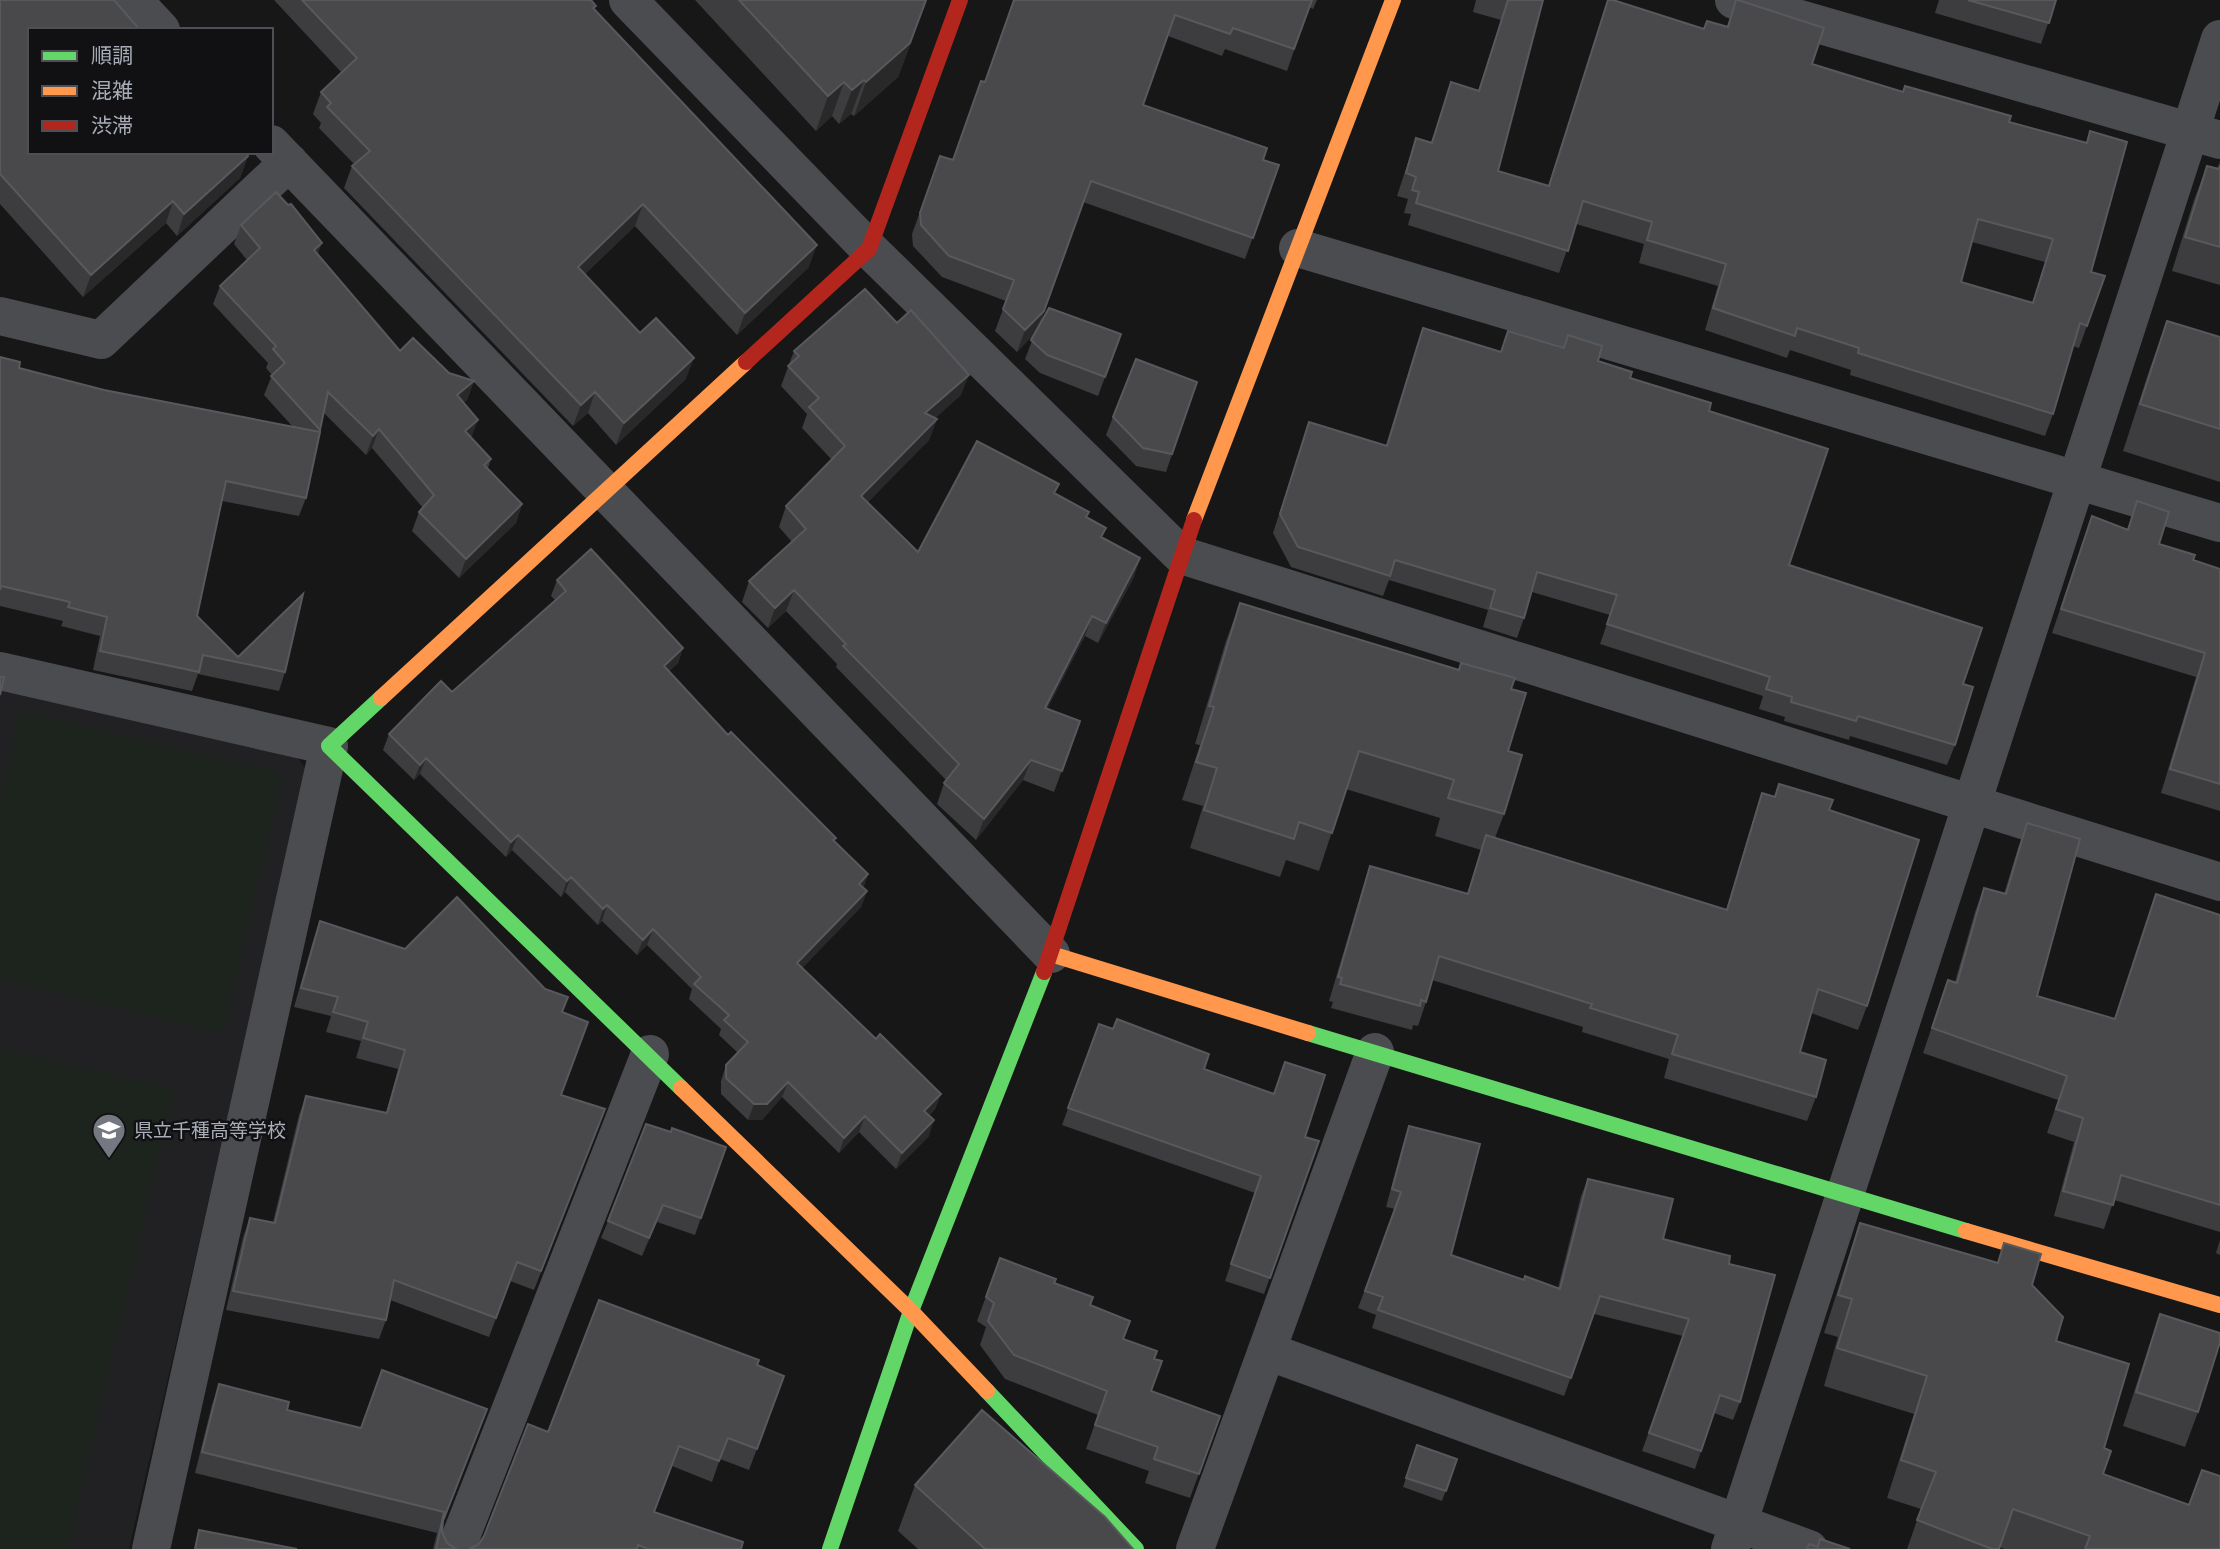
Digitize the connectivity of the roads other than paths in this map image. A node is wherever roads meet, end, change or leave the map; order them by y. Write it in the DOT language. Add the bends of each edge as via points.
graph roads {
  1 [pos="133,0"];
  2 [pos="628,0"];
  3 [pos="960,0"];
  4 [pos="1393,0"];
  5 [pos="1734,0"];
  6 [pos="159,28"];
  7 [pos="2220,38"];
  8 [pos="2205,135"];
  9 [pos="280,153"];
  10 [pos="1298,247"];
  11 [pos="869,249"];
  12 [pos="0,316"];
  13 [pos="2078,480"];
  14 [pos="606,491"];
  15 [pos="2220,523"];
  16 [pos="1181,555"];
  17 [pos="0,671"];
  18 [pos="329,746"];
  19 [pos="1973,804"];
  20 [pos="2220,882"];
  21 [pos="1051,954"];
  22 [pos="1375,1052"];
  23 [pos="650,1054"];
  24 [pos="1843,1196"];
  25 [pos="2220,1305"];
  26 [pos="911,1311"];
  27 [pos="1266,1351"];
  28 [pos="1734,1536"];
  29 [pos="150,1549"];
  30 [pos="456,1549"];
  31 [pos="830,1549"];
  32 [pos="1136,1549"];
  33 [pos="1195,1549"];
  34 [pos="1809,1549"];
  1 -- 6 [label="street"];
  2 -- 11 [label="street"];
  3 -- 11 [label="street"];
  4 -- 10 [label="street"];
  5 -- 8 [label="street"];
  7 -- 8 [label="street"];
  8 -- 13 [label="street"];
  9 -- 12 [label="street" via="101,340"];
  9 -- 14 [label="street"];
  10 -- 13 [label="street"];
  10 -- 16 [label="street"];
  11 -- 14 [label="street"];
  11 -- 16 [label="street"];
  13 -- 15 [label="street"];
  13 -- 19 [label="street"];
  14 -- 18 [label="street"];
  14 -- 21 [label="street"];
  16 -- 19 [label="street"];
  16 -- 21 [label="street"];
  17 -- 18 [label="street"];
  18 -- 23 [label="street"];
  18 -- 29 [label="street"];
  19 -- 20 [label="street"];
  19 -- 24 [label="street"];
  21 -- 22 [label="street"];
  21 -- 26 [label="street"];
  22 -- 24 [label="street"];
  22 -- 27 [label="street"];
  23 -- 26 [label="street"];
  23 -- 30 [label="street"];
  24 -- 25 [label="street"];
  24 -- 28 [label="street"];
  26 -- 31 [label="street"];
  26 -- 32 [label="street"];
  27 -- 28 [label="street"];
  27 -- 33 [label="street"];
  28 -- 34 [label="street"];
}
